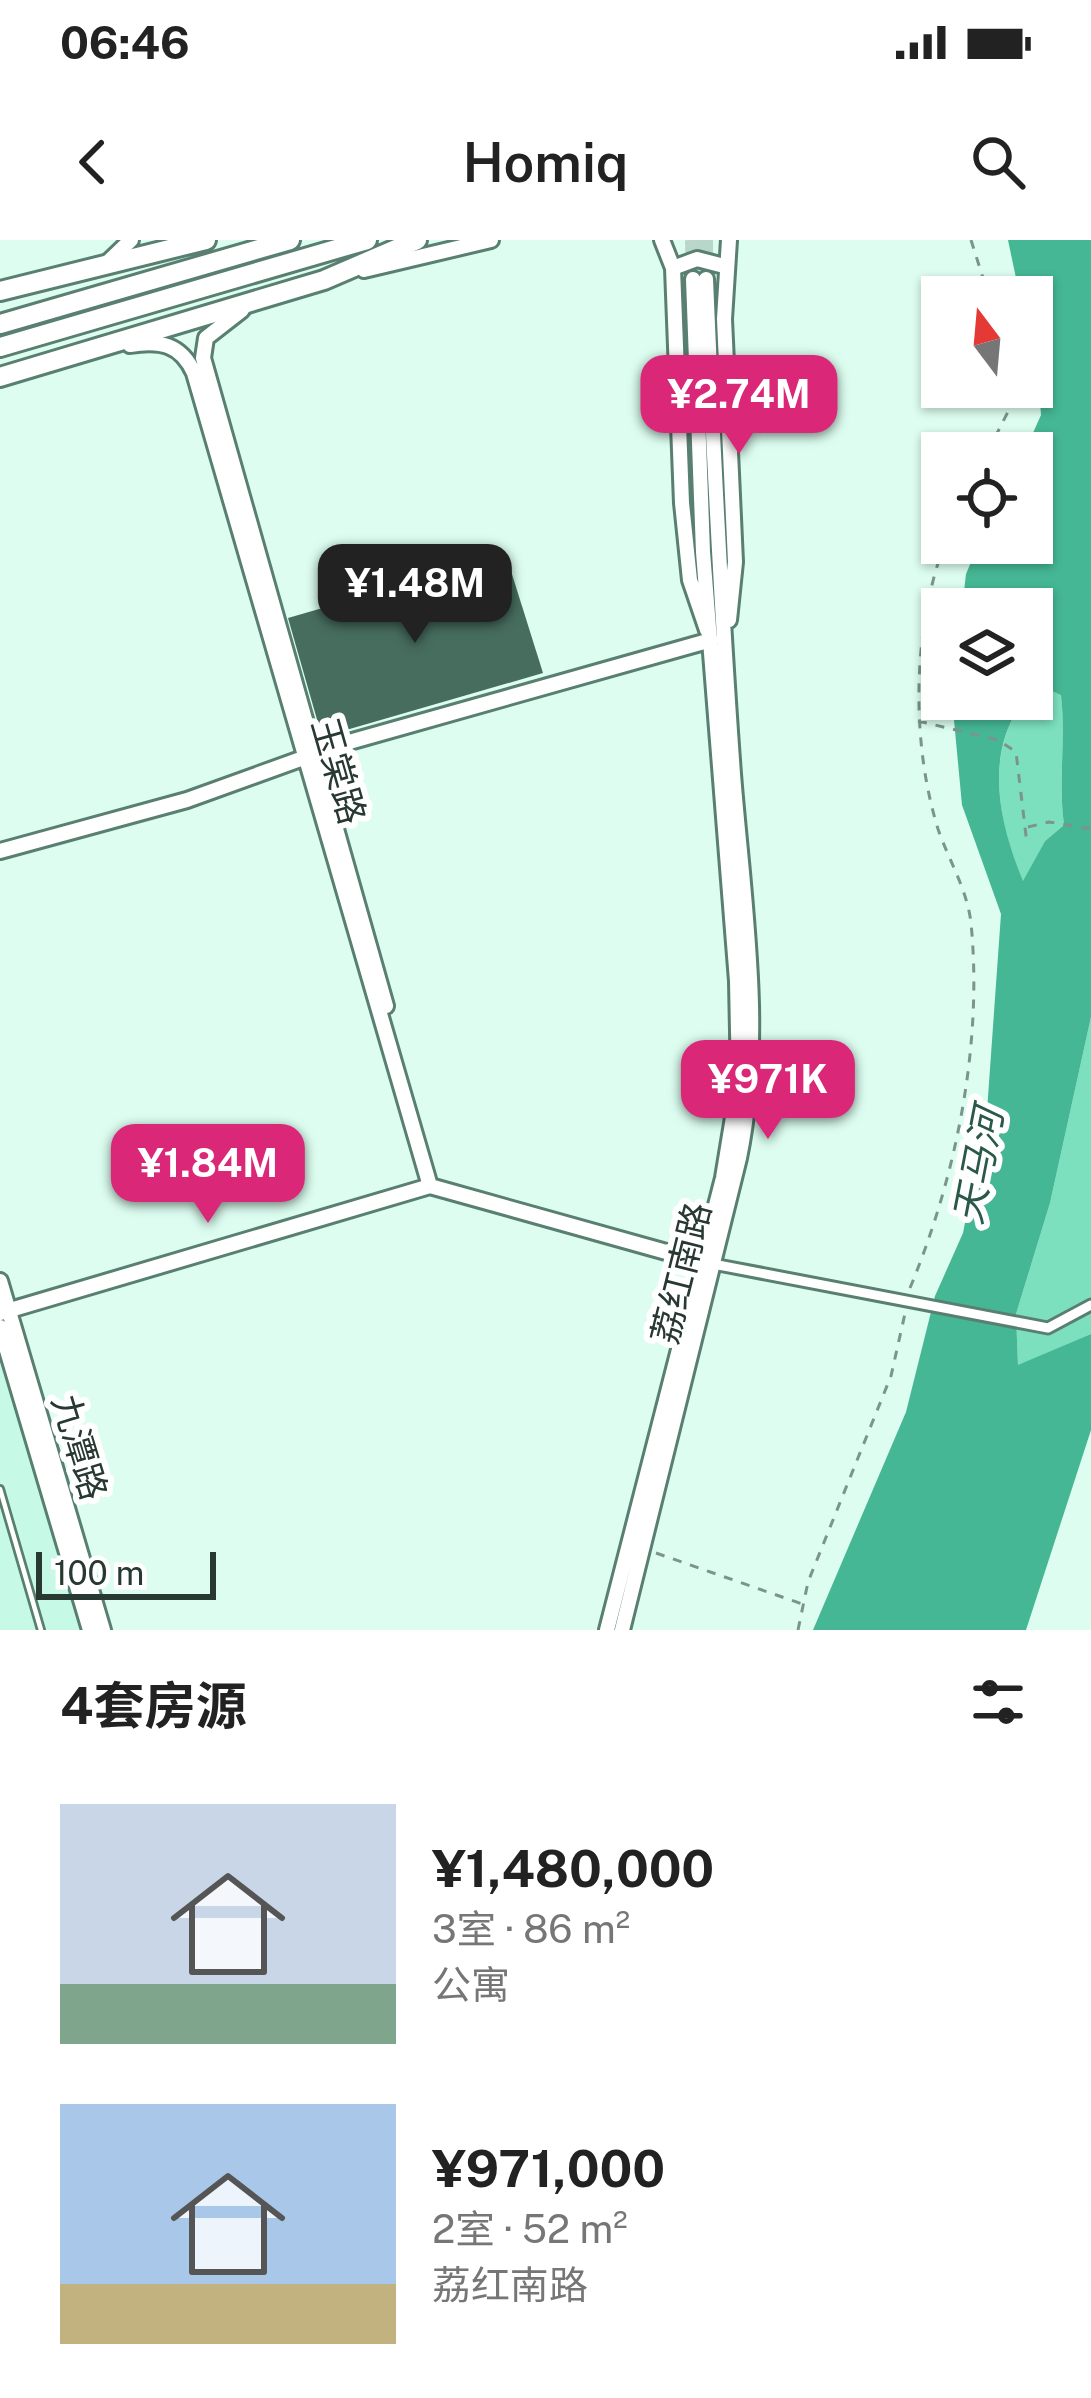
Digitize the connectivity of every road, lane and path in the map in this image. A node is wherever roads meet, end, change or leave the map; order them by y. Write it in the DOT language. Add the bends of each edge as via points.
graph roads {
  1 [pos="131,240"];
  2 [pos="206,240"];
  3 [pos="290,240"];
  4 [pos="367,240"];
  5 [pos="417,240"];
  6 [pos="491,240"];
  7 [pos="662,240"];
  8 [pos="729,240"];
  9 [pos="971,240"];
  10 [pos="724,266"];
  11 [pos="674,268"];
  12 [pos="82,273"];
  13 [pos="982,276"];
  14 [pos="700,279"];
  15 [pos="324,280"];
  16 [pos="0,291"];
  17 [pos="269,294"];
  18 [pos="67,304"];
  19 [pos="0,311"];
  20 [pos="0,324"];
  21 [pos="0,347"];
  22 [pos="65,354"];
  23 [pos="5,374"];
  24 [pos="940,564"];
  25 [pos="718,638"];
  26 [pos="916,720"];
  27 [pos="309,757"];
  28 [pos="1025,827"];
  29 [pos="1091,829"];
  30 [pos="1028,844"];
  31 [pos="0,851"];
  32 [pos="435,1188"];
  33 [pos="708,1263"];
  34 [pos="0,1281"];
  35 [pos="907,1299"];
  36 [pos="1091,1305"];
  37 [pos="4,1312"];
  38 [pos="0,1327"];
  39 [pos="0,1489"];
  40 [pos="643,1548"];
  41 [pos="805,1605"];
  42 [pos="40,1630"];
  43 [pos="90,1630"];
  44 [pos="103,1630"];
  45 [pos="607,1630"];
  46 [pos="622,1630"];
  47 [pos="799,1630"];
  1 -- 12 [label="street"];
  2 -- 12 [label="highway"];
  3 -- 18 [label="highway"];
  4 -- 21 [label="highway"];
  5 -- 15 [label="highway"];
  6 -- 15 [label="street"];
  7 -- 11 [label="street"];
  8 -- 10 [label="street"];
  9 -- 13 [label="path"];
  10 -- 11 [label="street" via="697,259"];
  10 -- 25 [label="street" via="735,562"];
  11 -- 25 [label="street" via="686,542 698,612"];
  12 -- 16 [label="highway"];
  14 -- 25 [label="street"];
  15 -- 17 [label="highway"];
  17 -- 22 [label="highway"];
  17 -- 27 [label="street, 玉棠路" via="214,328 202,358"];
  18 -- 19 [label="highway"];
  18 -- 20 [label="highway"];
  22 -- 23 [label="highway"];
  22 -- 27 [label="street, 玉棠路" via="159,343 188,360"];
  24 -- 26 [label="path"];
  25 -- 27 [label="street"];
  25 -- 33 [label="street, 荔红南路" via="740,1058"];
  26 -- 28 [label="path" via="1016,752"];
  26 -- 35 [label="path" via="932,809 969,912 972,966 960,1121 938,1222"];
  27 -- 31 [label="street"];
  27 -- 32 [label="street, 玉棠路"];
  28 -- 29 [label="path"];
  28 -- 30 [label="path"];
  32 -- 33 [label="street"];
  32 -- 37 [label="street"];
  33 -- 35 [label="street"];
  33 -- 40 [label="street, 荔红南路"];
  33 -- 45 [label="street, 荔红南路"];
  34 -- 37 [label="street, 九潭路"];
  35 -- 36 [label="street" via="1048,1328"];
  35 -- 41 [label="path" via="891,1376"];
  37 -- 44 [label="street, 九潭路"];
  38 -- 43 [label="street, 九潭路"];
  39 -- 42 [label="lane"];
  40 -- 41 [label="path"];
  40 -- 46 [label="street, 荔红南路"];
  41 -- 47 [label="path"];
}
